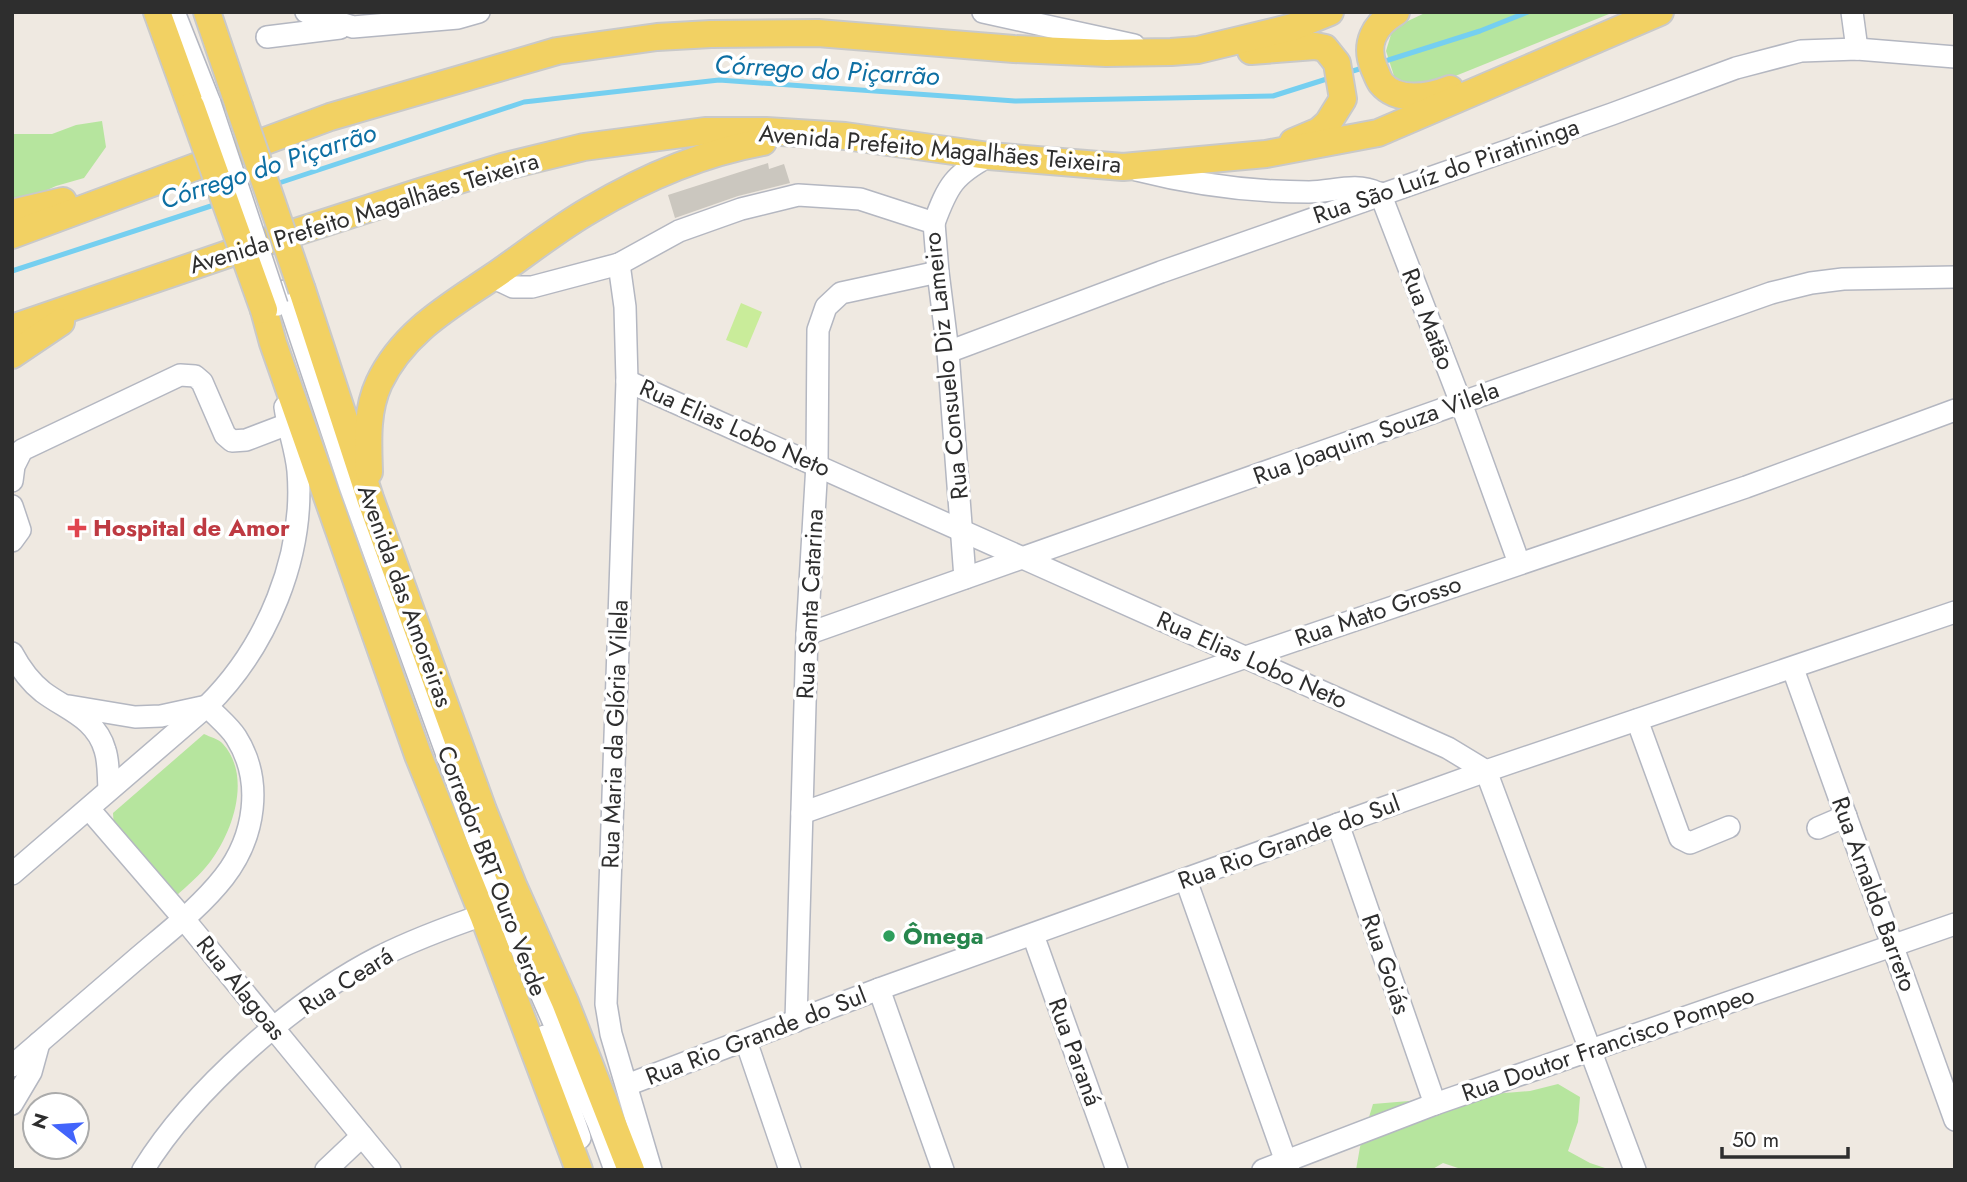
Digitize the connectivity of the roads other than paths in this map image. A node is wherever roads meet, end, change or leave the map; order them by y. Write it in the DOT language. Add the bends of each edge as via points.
graph roads {
  1 [pos="157,12"];
  2 [pos="174,12"];
  3 [pos="189,12"];
  4 [pos="207,12"];
  5 [pos="306,12"];
  6 [pos="480,12"];
  7 [pos="983,12"];
  8 [pos="1330,12"];
  9 [pos="1396,12"];
  10 [pos="1660,12"];
  11 [pos="1852,12"];
  12 [pos="353,27"];
  13 [pos="267,37"];
  14 [pos="1857,49"];
  15 [pos="1198,50"];
  16 [pos="1171,52"];
  17 [pos="1955,57"];
  18 [pos="1545,62"];
  19 [pos="215,103"];
  20 [pos="821,135"];
  21 [pos="1266,154"];
  22 [pos="989,156"];
  23 [pos="1123,167"];
  24 [pos="184,171"];
  25 [pos="1380,193"];
  26 [pos="12,213"];
  27 [pos="71,214"];
  28 [pos="934,223"];
  29 [pos="12,227"];
  30 [pos="12,235"];
  31 [pos="619,264"];
  32 [pos="938,272"];
  33 [pos="492,277"];
  34 [pos="1955,277"];
  35 [pos="282,299"];
  36 [pos="92,302"];
  37 [pos="12,328"];
  38 [pos="273,343"];
  39 [pos="948,352"];
  40 [pos="12,355"];
  41 [pos="627,381"];
  42 [pos="1461,403"];
  43 [pos="1955,410"];
  44 [pos="288,424"];
  45 [pos="817,464"];
  46 [pos="12,481"];
  47 [pos="370,498"];
  48 [pos="12,506"];
  49 [pos="963,531"];
  50 [pos="12,541"];
  51 [pos="1023,559"];
  52 [pos="1519,563"];
  53 [pos="965,578"];
  54 [pos="1955,612"];
  55 [pos="807,634"];
  56 [pos="12,653"];
  57 [pos="1246,657"];
  58 [pos="1793,668"];
  59 [pos="69,706"];
  60 [pos="207,706"];
  61 [pos="1637,720"];
  62 [pos="1486,771"];
  63 [pos="109,788"];
  64 [pos="89,809"];
  65 [pos="802,813"];
  66 [pos="1846,817"];
  67 [pos="1338,824"];
  68 [pos="1729,827"];
  69 [pos="1818,828"];
  70 [pos="12,874"];
  71 [pos="1186,880"];
  72 [pos="483,915"];
  73 [pos="183,918"];
  74 [pos="1955,924"];
  75 [pos="1033,935"];
  76 [pos="1893,946"];
  77 [pos="879,989"];
  78 [pos="796,1021"];
  79 [pos="274,1029"];
  80 [pos="746,1041"];
  81 [pos="39,1042"];
  82 [pos="1591,1051"];
  83 [pos="12,1066"];
  84 [pos="626,1085"];
  85 [pos="12,1104"];
  86 [pos="1435,1104"];
  87 [pos="1955,1120"];
  88 [pos="362,1136"];
  89 [pos="1287,1165"];
  90 [pos="143,1170"];
  91 [pos="326,1170"];
  92 [pos="390,1170"];
  93 [pos="579,1170"];
  94 [pos="591,1170"];
  95 [pos="615,1170"];
  96 [pos="631,1170"];
  97 [pos="651,1170"];
  98 [pos="789,1170"];
  99 [pos="943,1170"];
  100 [pos="1117,1170"];
  101 [pos="1263,1170"];
  102 [pos="1635,1170"];
  1 -- 19 [label="main road, Avenida das Amoreiras"];
  2 -- 19 [label="street"];
  3 -- 19 [label="street"];
  4 -- 19 [label="main road, Avenida das Amoreiras"];
  5 -- 12 [label="street"];
  6 -- 12 [label="street" via="458,19"];
  7 -- 16 [label="street"];
  8 -- 15 [label="main road" via="1293,27"];
  9 -- 18 [label="main road" via="1376,30 1369,56 1382,84 1393,92 1423,97 1473,78"];
  10 -- 18 [label="main road, Avenida Prefeito Magalhães Teixeira"];
  11 -- 14 [label="street"];
  12 -- 13 [label="street"];
  14 -- 17 [label="street, Rua São Luíz do Piratininga"];
  14 -- 25 [label="street, Rua São Luíz do Piratininga" via="1801,51 1736,68"];
  15 -- 16 [label="main road"];
  15 -- 21 [label="main road" via="1230,55 1315,46 1325,48 1337,63 1343,99 1336,113 1319,131"];
  16 -- 24 [label="main road" via="1014,49 818,33 711,34 605,43 557,51 330,117"];
  18 -- 21 [label="main road, Avenida Prefeito Magalhães Teixeira" via="1378,133"];
  19 -- 35 [label="main road, Avenida das Amoreiras, bridge"];
  19 -- 35 [label="main road, Avenida das Amoreiras, bridge"];
  20 -- 22 [label="main road, Avenida Prefeito Magalhães Teixeira"];
  20 -- 33 [label="main road" via="712,153 644,181 590,210"];
  20 -- 36 [label="main road, Avenida Prefeito Magalhães Teixeira" via="705,131 584,147 423,191"];
  21 -- 23 [label="main road, Avenida Prefeito Magalhães Teixeira"];
  22 -- 23 [label="main road, Avenida Prefeito Magalhães Teixeira"];
  22 -- 28 [label="street" via="952,183"];
  23 -- 25 [label="street" via="1244,188 1308,192 1351,187"];
  24 -- 26 [label="main road"];
  24 -- 27 [label="main road"];
  25 -- 39 [label="street, Rua São Luíz do Piratininga"];
  25 -- 42 [label="street, Rua Matão"];
  27 -- 29 [label="main road"];
  27 -- 30 [label="main road"];
  28 -- 31 [label="street, Rua Consuelo Diz Lameiro" via="860,199 798,195 741,209 679,232"];
  28 -- 32 [label="street, Rua Consuelo Diz Lameiro"];
  31 -- 33 [label="street, Rua Consuelo Diz Lameiro" via="532,287 513,287"];
  31 -- 41 [label="street"];
  32 -- 39 [label="street, Rua Consuelo Diz Lameiro"];
  32 -- 45 [label="street, Rua Santa Catarina" via="841,293 826,307 818,330"];
  33 -- 47 [label="main road" via="412,335 383,375 370,416"];
  34 -- 42 [label="street, Rua Joaquim Souza Vilela" via="1843,279 1771,293"];
  35 -- 38 [label="main road, Avenida das Amoreiras"];
  35 -- 47 [label="main road, Avenida das Amoreiras"];
  35 -- 94 [label="street, Corredor BRT Ouro Verde" via="479,873 539,1019"];
  35 -- 95 [label="street, Corredor BRT Ouro Verde" via="494,883"];
  36 -- 37 [label="main road"];
  36 -- 40 [label="main road"];
  38 -- 44 [label="street"];
  38 -- 72 [label="main road, Avenida das Amoreiras" via="418,755"];
  39 -- 49 [label="street, Rua Consuelo Diz Lameiro"];
  41 -- 45 [label="street, Rua Elias Lobo Neto"];
  41 -- 84 [label="street, Rua Maria da Glória Vilela" via="606,1004"];
  42 -- 51 [label="street, Rua Joaquim Souza Vilela"];
  42 -- 52 [label="street, Rua Matão"];
  43 -- 52 [label="street, Rua Mato Grosso"];
  44 -- 46 [label="street" via="232,441 225,435 202,382 195,376 180,375 22,450"];
  44 -- 60 [label="street" via="299,490 287,572 246,660"];
  45 -- 49 [label="street, Rua Elias Lobo Neto"];
  45 -- 55 [label="street, Rua Santa Catarina"];
  47 -- 96 [label="main road, Avenida das Amoreiras" via="483,810"];
  48 -- 50 [label="street" via="20,530"];
  49 -- 51 [label="street, Rua Elias Lobo Neto"];
  49 -- 53 [label="street, Rua Consuelo Diz Lameiro"];
  51 -- 53 [label="street, Rua Joaquim Souza Vilela"];
  51 -- 57 [label="street, Rua Elias Lobo Neto"];
  52 -- 57 [label="street, Rua Mato Grosso"];
  53 -- 55 [label="street, Rua Joaquim Souza Vilela"];
  54 -- 58 [label="street, Rua Rio Grande do Sul"];
  55 -- 65 [label="street, Rua Santa Catarina"];
  56 -- 59 [label="street" via="23,673 41,690"];
  57 -- 62 [label="street, Rua Elias Lobo Neto" via="1448,748"];
  57 -- 65 [label="street, Rua Mato Grosso"];
  58 -- 61 [label="street, Rua Rio Grande do Sul"];
  58 -- 66 [label="street, Rua Arnaldo Barreto"];
  59 -- 60 [label="street" via="135,717"];
  59 -- 63 [label="street" via="91,724 101,741"];
  60 -- 63 [label="street"];
  60 -- 73 [label="street" via="235,736 247,759 253,786 252,817 224,876"];
  61 -- 62 [label="street, Rua Rio Grande do Sul"];
  61 -- 68 [label="street" via="1680,838 1690,843"];
  62 -- 67 [label="street, Rua Rio Grande do Sul"];
  62 -- 82 [label="street"];
  63 -- 64 [label="street"];
  64 -- 70 [label="street"];
  64 -- 73 [label="street, Rua Alagoas"];
  65 -- 78 [label="street, Rua Santa Catarina"];
  66 -- 69 [label="street"];
  66 -- 76 [label="street, Rua Arnaldo Barreto"];
  67 -- 71 [label="street, Rua Rio Grande do Sul"];
  67 -- 86 [label="street, Rua Goiás"];
  71 -- 75 [label="street, Rua Rio Grande do Sul"];
  71 -- 89 [label="street"];
  72 -- 79 [label="street, Rua Ceará" via="377,958"];
  72 -- 93 [label="main road, Avenida das Amoreiras"];
  73 -- 79 [label="street, Rua Alagoas"];
  73 -- 81 [label="street"];
  74 -- 76 [label="street, Rua Doutor Francisco Pompeo"];
  75 -- 77 [label="street, Rua Rio Grande do Sul"];
  75 -- 100 [label="street, Rua Paraná"];
  76 -- 82 [label="street, Rua Doutor Francisco Pompeo"];
  76 -- 87 [label="street, Rua Arnaldo Barreto"];
  77 -- 78 [label="street, Rua Rio Grande do Sul"];
  77 -- 99 [label="street"];
  78 -- 80 [label="street, Rua Rio Grande do Sul"];
  79 -- 88 [label="street, Rua Alagoas"];
  79 -- 90 [label="street, Rua Ceará" via="227,1067"];
  80 -- 84 [label="street, Rua Rio Grande do Sul"];
  80 -- 98 [label="street"];
  81 -- 83 [label="street"];
  81 -- 85 [label="street" via="31,1072"];
  82 -- 86 [label="street, Rua Doutor Francisco Pompeo"];
  82 -- 102 [label="street"];
  84 -- 97 [label="street, Rua Maria da Glória Vilela"];
  86 -- 89 [label="street, Rua Doutor Francisco Pompeo"];
  88 -- 91 [label="street"];
  88 -- 92 [label="street, Rua Alagoas"];
  89 -- 101 [label="street, Rua Doutor Francisco Pompeo"];
}
